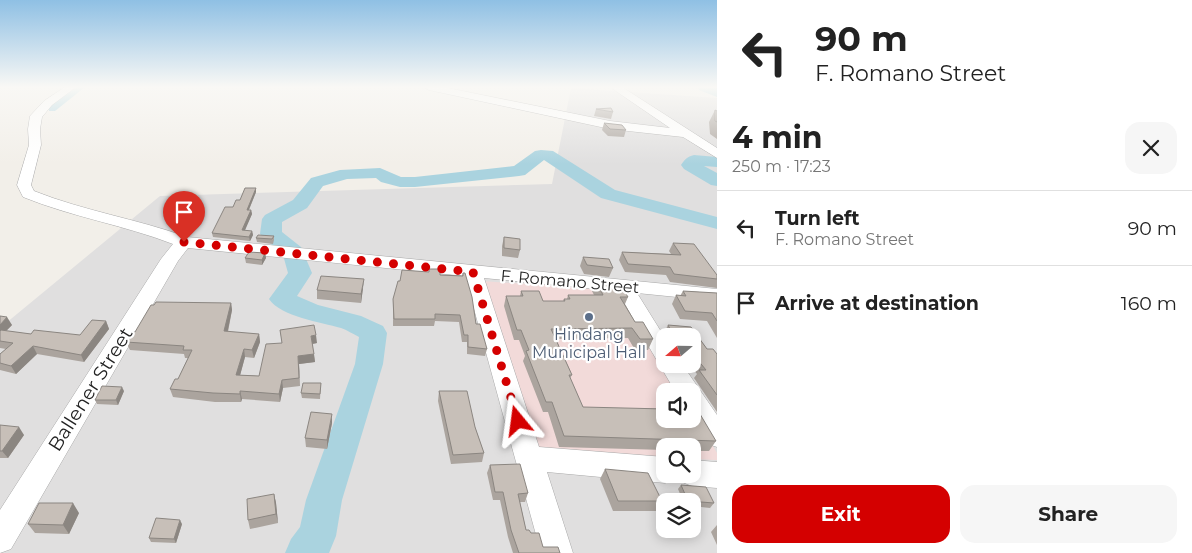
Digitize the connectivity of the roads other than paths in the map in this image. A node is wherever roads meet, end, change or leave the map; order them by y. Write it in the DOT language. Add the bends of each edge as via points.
graph roads {
  1 [pos="39,113"];
  2 [pos="552,113"];
  3 [pos="654,113"];
  4 [pos="686,134"];
  5 [pos="717,154"];
  6 [pos="184,242"];
  7 [pos="473,272"];
  8 [pos="622,285"];
  9 [pos="717,295"];
  10 [pos="656,341"];
  11 [pos="701,412"];
  12 [pos="717,436"];
  13 [pos="529,458"];
  14 [pos="656,469"];
  15 [pos="701,474"];
  16 [pos="717,475"];
  17 [pos="0,538"];
  18 [pos="557,553"];
  1 -- 6 [label="street, F. Romano Street" via="34,129 35,145 24,185 28,194 54,206 156,231"];
  2 -- 4 [label="street" via="610,125"];
  3 -- 4 [label="street"];
  4 -- 5 [label="street"];
  6 -- 7 [label="street, F. Romano Street"];
  6 -- 17 [label="street, Ballener Street" via="170,259"];
  7 -- 8 [label="street, F. Romano Street"];
  7 -- 13 [label="street"];
  8 -- 9 [label="street, F. Romano Street"];
  8 -- 10 [label="street"];
  11 -- 12 [label="street"];
  13 -- 14 [label="street"];
  13 -- 18 [label="street"];
  15 -- 16 [label="street"];
}
